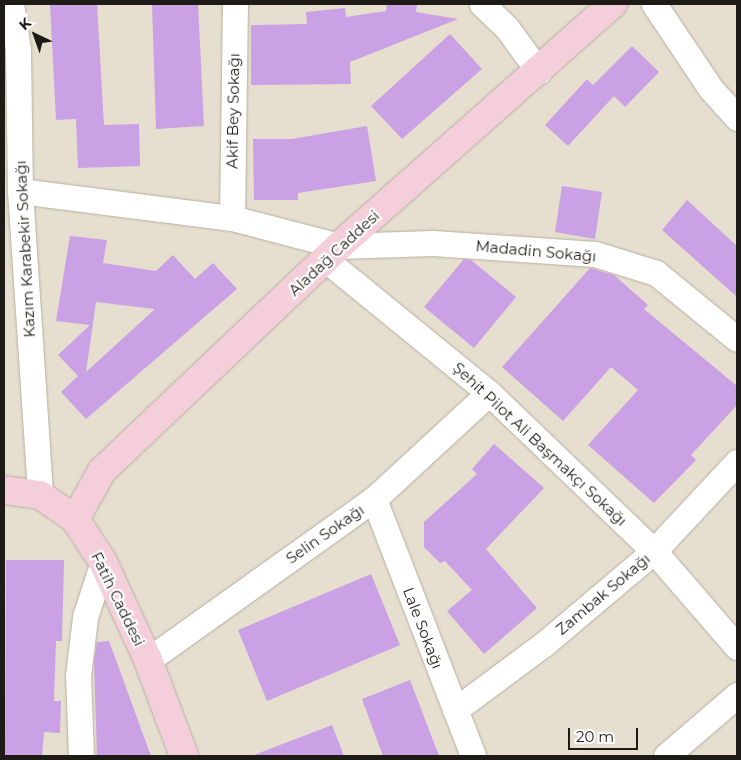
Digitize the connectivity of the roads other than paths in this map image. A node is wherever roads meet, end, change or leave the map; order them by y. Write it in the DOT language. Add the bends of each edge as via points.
graph roads {
  1 [pos="11,4"];
  2 [pos="235,4"];
  3 [pos="482,4"];
  4 [pos="613,4"];
  5 [pos="654,4"];
  6 [pos="539,72"];
  7 [pos="737,118"];
  8 [pos="20,191"];
  9 [pos="232,218"];
  10 [pos="333,253"];
  11 [pos="737,339"];
  12 [pos="489,393"];
  13 [pos="737,462"];
  14 [pos="4,490"];
  15 [pos="40,494"];
  16 [pos="374,499"];
  17 [pos="74,519"];
  18 [pos="654,551"];
  19 [pos="104,562"];
  20 [pos="737,647"];
  21 [pos="148,660"];
  22 [pos="737,695"];
  23 [pos="454,710"];
  24 [pos="81,756"];
  25 [pos="184,756"];
  26 [pos="473,756"];
  27 [pos="666,756"];
  1 -- 8 [label="street, Kazım Karabekir Sokağı" via="18,50"];
  2 -- 9 [label="street, Akif Bey Sokağı"];
  3 -- 6 [label="street" via="507,28"];
  4 -- 6 [label="main road, Aladağ Caddesi"];
  5 -- 7 [label="street" via="710,89"];
  6 -- 10 [label="main road, Aladağ Caddesi"];
  8 -- 9 [label="street, Şehit Pilot Ali Başmakçı Sokağı"];
  8 -- 15 [label="street, Kazım Karabekir Sokağı"];
  9 -- 10 [label="street, Şehit Pilot Ali Başmakçı Sokağı"];
  10 -- 11 [label="street, Madadin Sokağı" via="433,243 595,254 656,272"];
  10 -- 12 [label="street, Şehit Pilot Ali Başmakçı Sokağı"];
  10 -- 17 [label="main road, Aladağ Caddesi" via="102,471"];
  12 -- 16 [label="street, Selin Sokağı"];
  12 -- 18 [label="street, Şehit Pilot Ali Başmakçı Sokağı"];
  13 -- 18 [label="street, Zambak Sokağı"];
  14 -- 15 [label="main road, Fatih Caddesi"];
  15 -- 17 [label="main road, Fatih Caddesi"];
  16 -- 21 [label="street, Selin Sokağı"];
  16 -- 23 [label="street, Lale Sokağı"];
  17 -- 19 [label="main road, Fatih Caddesi"];
  18 -- 20 [label="street, Şehit Pilot Ali Başmakçı Sokağı"];
  18 -- 23 [label="street, Zambak Sokağı" via="544,644"];
  19 -- 21 [label="main road, Fatih Caddesi"];
  19 -- 24 [label="street" via="85,617 80,666"];
  21 -- 25 [label="main road, Fatih Caddesi"];
  22 -- 27 [label="street"];
  23 -- 26 [label="street, Lale Sokağı"];
}
